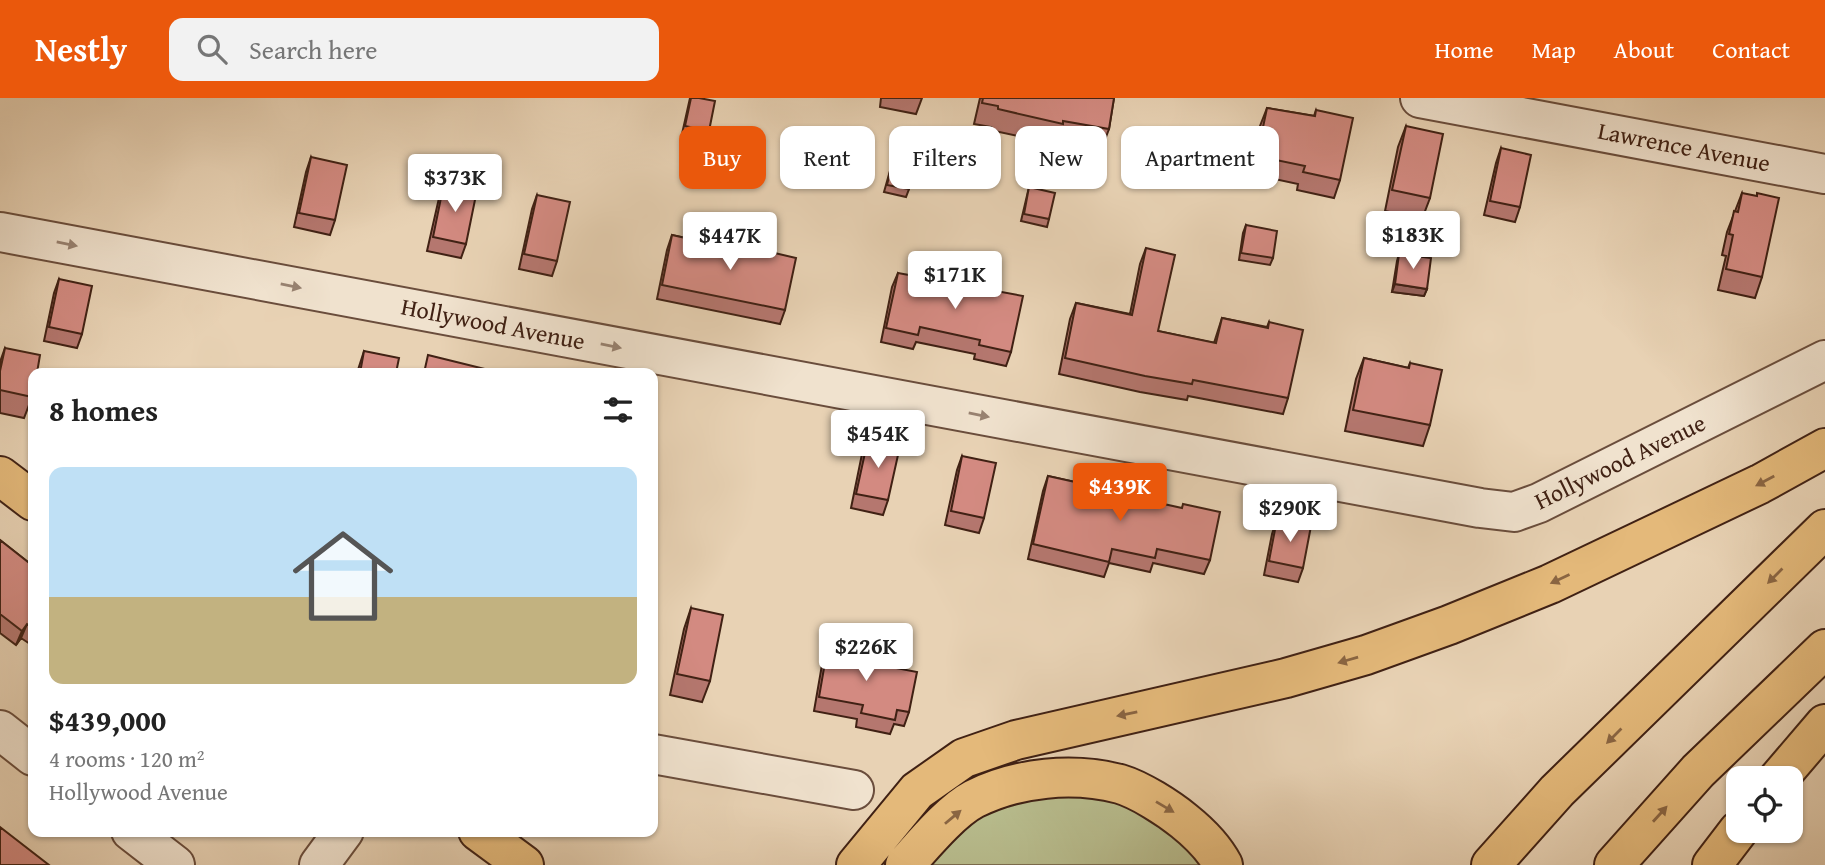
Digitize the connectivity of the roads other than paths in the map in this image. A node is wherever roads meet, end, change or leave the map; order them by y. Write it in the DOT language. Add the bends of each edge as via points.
graph roads {
  1 [pos="1420,98"];
  2 [pos="1825,174"];
  3 [pos="0,232"];
  4 [pos="1825,360"];
  5 [pos="1825,448"];
  6 [pos="0,476"];
  7 [pos="28,497"];
  8 [pos="1825,529"];
  9 [pos="1825,649"];
  10 [pos="1825,724"];
  11 [pos="0,730"];
  12 [pos="28,752"];
  13 [pos="658,755"];
  14 [pos="1789,766"];
  15 [pos="854,790"];
  16 [pos="139,837"];
  17 [pos="340,837"];
  18 [pos="486,837"];
  19 [pos="1729,843"];
  20 [pos="175,865"];
  21 [pos="319,865"];
  22 [pos="524,865"];
  23 [pos="856,865"];
  24 [pos="905,865"];
  25 [pos="1223,865"];
  26 [pos="1491,865"];
  27 [pos="1614,865"];
  28 [pos="1712,865"];
  1 -- 2 [label="street, Lawrence Avenue"];
  3 -- 4 [label="street, Hollywood Avenue, one-way" via="1514,512"];
  5 -- 23 [label="main road, one-way" via="1550,584 1366,655 1016,740 964,758 917,791"];
  6 -- 7 [label="main road"];
  8 -- 26 [label="main road, one-way" via="1557,791"];
  27 -- 9 [label="main road, one-way" via="1698,771"];
  10 -- 14 [label="main road"];
  11 -- 12 [label="street"];
  13 -- 15 [label="street"];
  16 -- 20 [label="street"];
  17 -- 21 [label="street"];
  18 -- 22 [label="main road"];
  19 -- 28 [label="main road"];
  24 -- 25 [label="main road, one-way" via="973,800 1027,780 1075,778 1122,785 1170,809 1198,832"];
}
